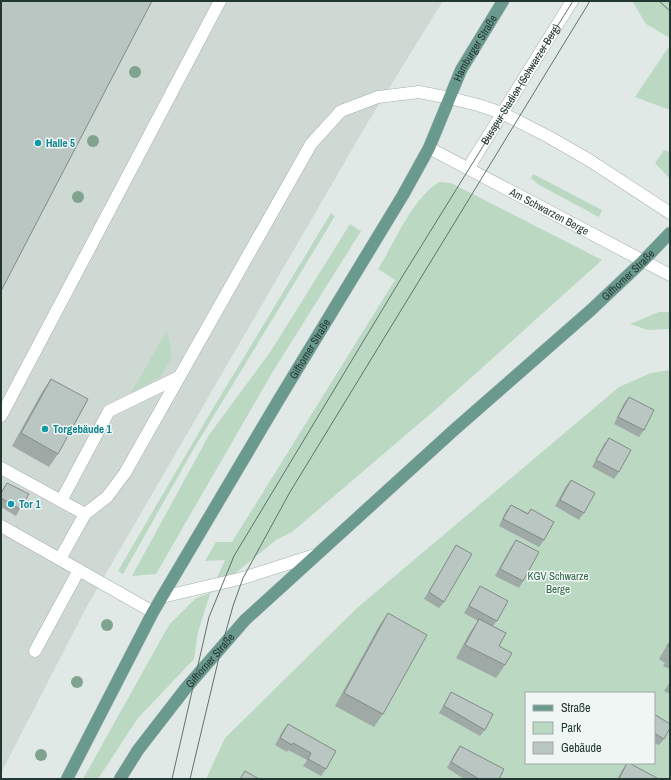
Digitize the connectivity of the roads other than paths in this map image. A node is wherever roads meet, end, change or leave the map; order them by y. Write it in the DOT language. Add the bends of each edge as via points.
graph roads {
  1 [pos="220,1"];
  2 [pos="503,1"];
  3 [pos="572,1"];
  4 [pos="450,98"];
  5 [pos="502,113"];
  6 [pos="429,148"];
  7 [pos="470,169"];
  8 [pos="670,213"];
  9 [pos="670,233"];
  10 [pos="643,261"];
  11 [pos="670,275"];
  12 [pos="179,377"];
  13 [pos="1,416"];
  14 [pos="1,468"];
  15 [pos="61,501"];
  16 [pos="85,514"];
  17 [pos="1,526"];
  18 [pos="315,555"];
  19 [pos="60,559"];
  20 [pos="80,570"];
  21 [pos="162,597"];
  22 [pos="153,612"];
  23 [pos="35,651"];
  24 [pos="67,779"];
  25 [pos="120,779"];
  1 -- 13 [label="street"];
  2 -- 4 [label="main road, Hamburger Straße" via="462,70"];
  3 -- 5 [label="street, Busspur Stadion (Schwarzer Berg)"];
  4 -- 5 [label="street"];
  4 -- 6 [label="main road, Gifhorner Straße"];
  4 -- 12 [label="street" via="419,92 397,94 378,97 341,111 311,144"];
  5 -- 7 [label="street, Busspur Stadion (Schwarzer Berg)"];
  5 -- 8 [label="street" via="589,160"];
  6 -- 7 [label="street, Am Schwarzen Berge"];
  6 -- 21 [label="main road, Gifhorner Straße"];
  7 -- 10 [label="street, Am Schwarzen Berge"];
  9 -- 10 [label="main road, Gifhorner Straße"];
  10 -- 11 [label="street, Am Schwarzen Berge"];
  10 -- 18 [label="main road, Gifhorner Straße"];
  12 -- 15 [label="street" via="109,411"];
  12 -- 16 [label="street" via="125,474 107,497"];
  14 -- 15 [label="street"];
  15 -- 16 [label="street"];
  16 -- 19 [label="street"];
  17 -- 19 [label="street"];
  18 -- 21 [label="street, Gifhorner Straße" via="243,578"];
  18 -- 25 [label="main road, Gifhorner Straße" via="246,620 195,677 138,750"];
  19 -- 20 [label="street"];
  20 -- 22 [label="street"];
  20 -- 23 [label="street"];
  21 -- 22 [label="main road, Gifhorner Straße"];
  22 -- 24 [label="main road, Gifhorner Straße"];
}
